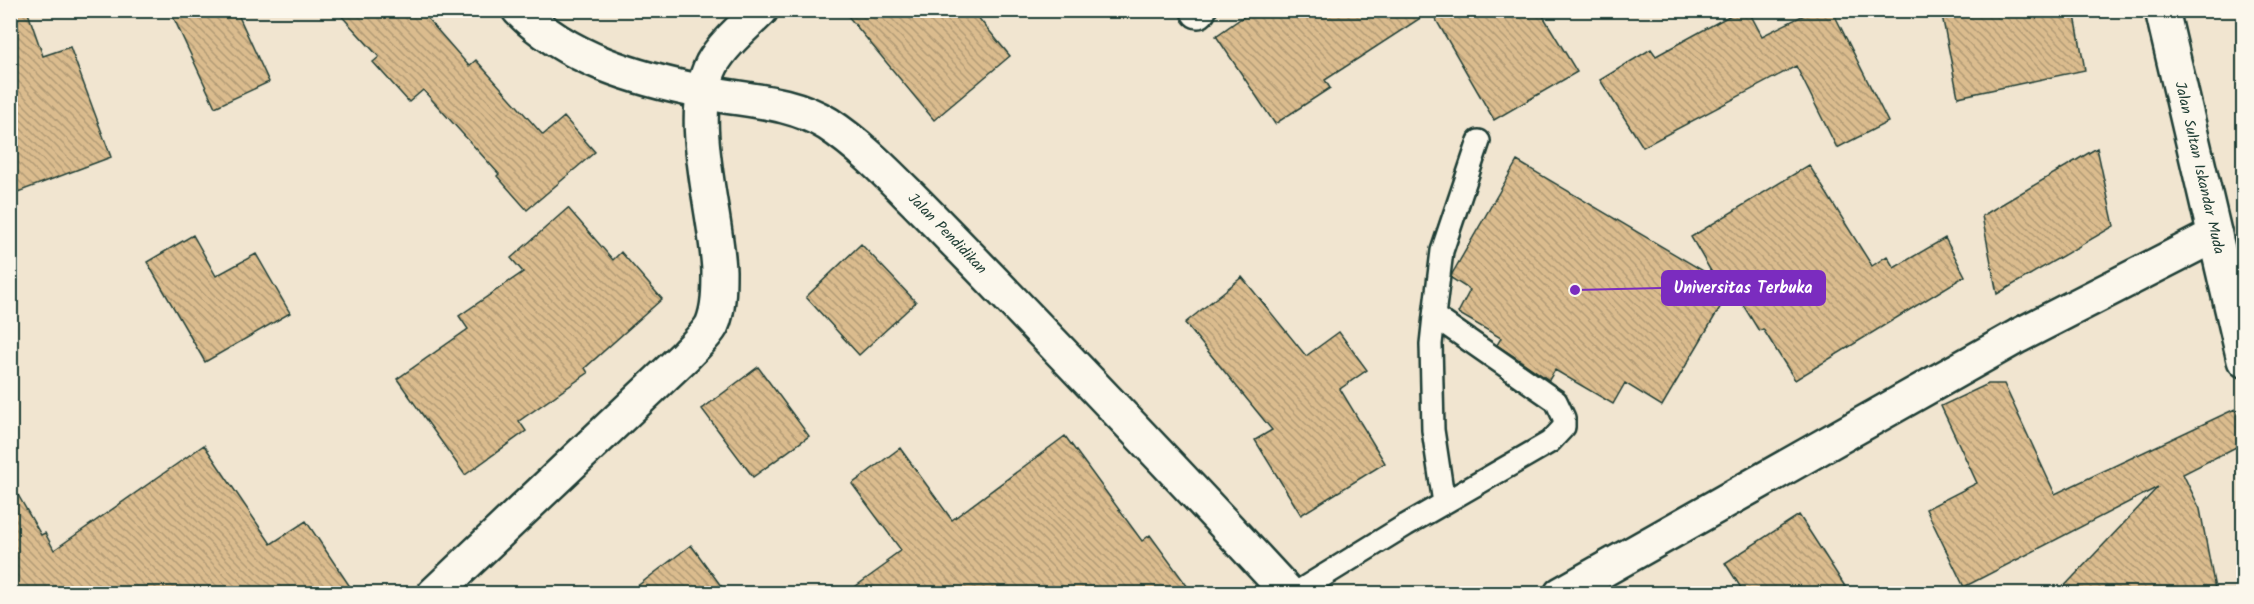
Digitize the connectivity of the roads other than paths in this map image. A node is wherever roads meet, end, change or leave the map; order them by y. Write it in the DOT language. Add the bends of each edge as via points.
graph roads {
  1 [pos="519,10"];
  2 [pos="761,10"];
  3 [pos="2162,10"];
  4 [pos="702,92"];
  5 [pos="1479,141"];
  6 [pos="2215,235"];
  7 [pos="1434,316"];
  8 [pos="2244,360"];
  9 [pos="1444,503"];
  10 [pos="453,587"];
  11 [pos="1289,594"];
  12 [pos="1294,594"];
  13 [pos="1561,594"];
  1 -- 4 [label="main road, Jalan Pendidikan" via="532,24 586,57 622,71"];
  2 -- 4 [label="main road" via="712,64"];
  3 -- 6 [label="main road, Jalan Sultan Iskandar Muda"];
  4 -- 10 [label="main road" via="702,148 720,291 711,325 685,356"];
  4 -- 11 [label="main road, Jalan Pendidikan" via="786,105 827,124 869,155 1152,446"];
  5 -- 7 [label="lane" via="1442,251"];
  6 -- 8 [label="main road, Jalan Sultan Iskandar Muda"];
  6 -- 13 [label="main road" via="2018,336"];
  7 -- 9 [label="lane" via="1433,430"];
  7 -- 9 [label="lane" via="1556,401 1564,418 1564,427 1550,442"];
  9 -- 12 [label="lane"];
}
